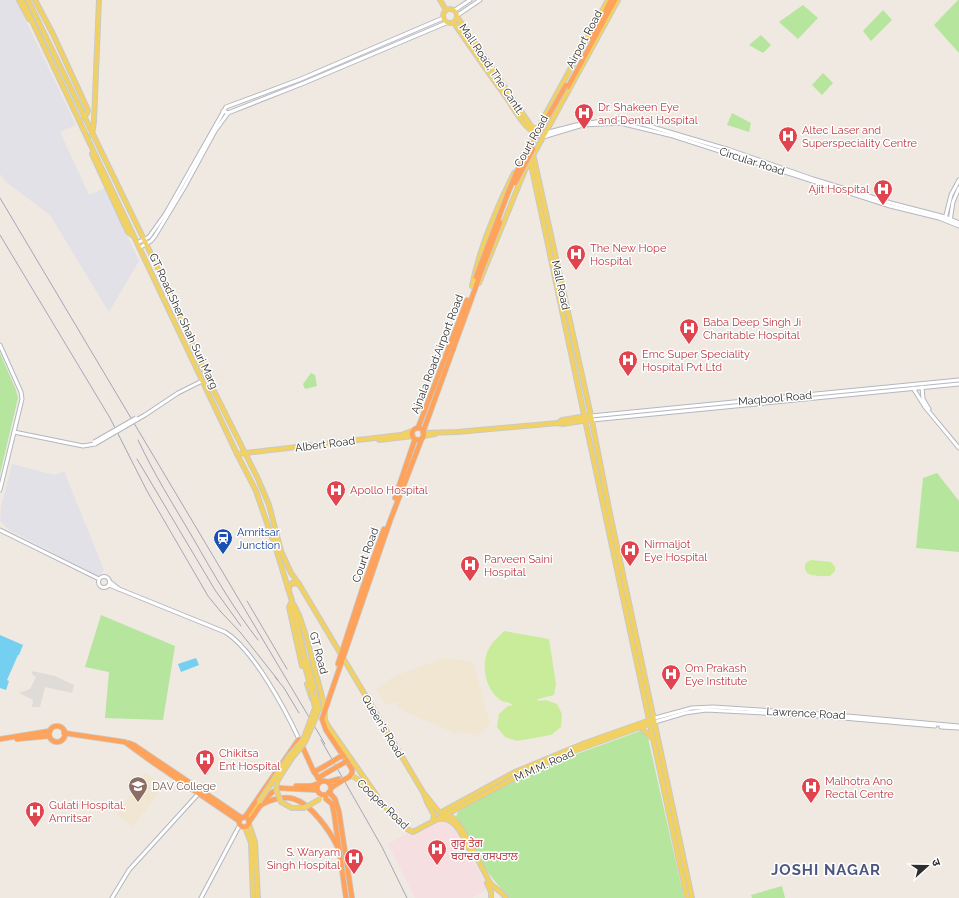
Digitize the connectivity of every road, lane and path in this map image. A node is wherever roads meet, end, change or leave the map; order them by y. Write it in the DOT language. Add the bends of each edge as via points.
graph roads {
  1 [pos="19,0"];
  2 [pos="22,0"];
  3 [pos="28,0"];
  4 [pos="35,0"];
  5 [pos="99,0"];
  6 [pos="440,0"];
  7 [pos="470,0"];
  8 [pos="480,0"];
  9 [pos="608,0"];
  10 [pos="611,0"];
  11 [pos="615,0"];
  12 [pos="618,0"];
  13 [pos="446,10"];
  14 [pos="455,10"];
  15 [pos="458,17"];
  16 [pos="443,18"];
  17 [pos="446,23"];
  18 [pos="454,23"];
  19 [pos="567,86"];
  20 [pos="232,105"];
  21 [pos="234,110"];
  22 [pos="223,111"];
  23 [pos="228,113"];
  24 [pos="84,118"];
  25 [pos="536,132"];
  26 [pos="92,134"];
  27 [pos="544,135"];
  28 [pos="89,143"];
  29 [pos="529,145"];
  30 [pos="534,154"];
  31 [pos="530,160"];
  32 [pos="959,180"];
  33 [pos="959,188"];
  34 [pos="945,219"];
  35 [pos="950,221"];
  36 [pos="959,223"];
  37 [pos="959,226"];
  38 [pos="133,236"];
  39 [pos="145,242"];
  40 [pos="137,243"];
  41 [pos="139,248"];
  42 [pos="477,277"];
  43 [pos="472,286"];
  44 [pos="471,297"];
  45 [pos="0,345"];
  46 [pos="959,380"];
  47 [pos="202,381"];
  48 [pos="959,384"];
  49 [pos="922,386"];
  50 [pos="913,387"];
  51 [pos="586,418"];
  52 [pos="592,418"];
  53 [pos="936,419"];
  54 [pos="418,428"];
  55 [pos="14,432"];
  56 [pos="413,435"];
  57 [pos="423,435"];
  58 [pos="959,448"];
  59 [pos="245,453"];
  60 [pos="238,455"];
  61 [pos="0,490"];
  62 [pos="0,530"];
  63 [pos="288,567"];
  64 [pos="283,569"];
  65 [pos="99,579"];
  66 [pos="109,583"];
  67 [pos="299,584"];
  68 [pos="288,589"];
  69 [pos="292,601"];
  70 [pos="342,657"];
  71 [pos="305,658"];
  72 [pos="324,711"];
  73 [pos="322,719"];
  74 [pos="655,720"];
  75 [pos="649,722"];
  76 [pos="640,727"];
  77 [pos="959,727"];
  78 [pos="64,733"];
  79 [pos="50,734"];
  80 [pos="299,739"];
  81 [pos="652,739"];
  82 [pos="0,740"];
  83 [pos="125,742"];
  84 [pos="343,755"];
  85 [pos="349,770"];
  86 [pos="314,772"];
  87 [pos="273,776"];
  88 [pos="318,781"];
  89 [pos="339,781"];
  90 [pos="328,782"];
  91 [pos="316,790"];
  92 [pos="330,790"];
  93 [pos="200,792"];
  94 [pos="423,792"];
  95 [pos="334,797"];
  96 [pos="326,799"];
  97 [pos="260,803"];
  98 [pos="384,806"];
  99 [pos="335,808"];
  100 [pos="458,808"];
  101 [pos="443,814"];
  102 [pos="437,819"];
  103 [pos="455,820"];
  104 [pos="245,821"];
  105 [pos="432,822"];
  106 [pos="245,827"];
  107 [pos="337,846"];
  108 [pos="112,898"];
  109 [pos="201,898"];
  110 [pos="253,898"];
  111 [pos="258,898"];
  112 [pos="345,898"];
  113 [pos="351,898"];
  114 [pos="491,898"];
  115 [pos="506,898"];
  116 [pos="687,898"];
  117 [pos="692,898"];
  1 -- 38 [label="main road" via="125,226"];
  2 -- 28 [label="main road, GT Road;Sher Shah Suri Marg"];
  3 -- 24 [label="main road, GT Road;Sher Shah Suri Marg"];
  4 -- 24 [label="main road" via="87,108"];
  5 -- 26 [label="main road"];
  6 -- 13 [label="main road"];
  7 -- 14 [label="street"];
  8 -- 15 [label="street"];
  9 -- 25 [label="main road, Court Road"];
  10 -- 19 [label="highway, Airport Road"];
  11 -- 19 [label="highway, Airport Road"];
  12 -- 27 [label="main road, Court Road"];
  13 -- 14 [label="main road"];
  13 -- 16 [label="main road"];
  14 -- 15 [label="main road"];
  15 -- 18 [label="main road"];
  15 -- 25 [label="main road, Mall Road; The Cantt."];
  16 -- 17 [label="main road"];
  16 -- 20 [label="street" via="301,79"];
  17 -- 18 [label="main road"];
  17 -- 21 [label="street" via="304,84"];
  18 -- 25 [label="main road, Mall Road; The Cantt." via="522,120 529,129"];
  19 -- 42 [label="highway, bridge" via="517,171"];
  20 -- 21 [label="street"];
  20 -- 22 [label="street"];
  21 -- 23 [label="street"];
  22 -- 23 [label="street"];
  22 -- 39 [label="street" via="166,213"];
  23 -- 39 [label="street" via="214,131 184,188 151,241"];
  24 -- 26 [label="main road, GT Road;Sher Shah Suri Marg"];
  25 -- 27 [label="main road, Mall Road; The Cantt."];
  25 -- 29 [label="main road, Court Road"];
  26 -- 28 [label="main road"];
  26 -- 39 [label="main road, GT Road;Sher Shah Suri Marg"];
  27 -- 30 [label="main road, Court Road"];
  27 -- 34 [label="street, Circular Road" via="583,126 620,123 673,136 890,206"];
  28 -- 38 [label="main road, GT Road;Sher Shah Suri Marg"];
  29 -- 31 [label="main road, Mall Road"];
  29 -- 43 [label="main road, Court Road" via="494,219"];
  30 -- 31 [label="main road, Court Road"];
  30 -- 52 [label="main road, Mall Road"];
  31 -- 44 [label="main road, Court Road"];
  31 -- 51 [label="main road, Mall Road"];
  32 -- 34 [label="street" via="951,195"];
  33 -- 35 [label="street" via="953,202"];
  34 -- 35 [label="street, Circular Road"];
  35 -- 36 [label="street, Circular Road"];
  35 -- 37 [label="street, Circular Road"];
  38 -- 40 [label="main road, GT Road;Sher Shah Suri Marg"];
  39 -- 40 [label="street"];
  39 -- 41 [label="street"];
  39 -- 59 [label="main road, GT Road;Sher Shah Suri Marg"];
  40 -- 41 [label="main road, GT Road;Sher Shah Suri Marg"];
  41 -- 47 [label="main road, GT Road;Sher Shah Suri Marg"];
  42 -- 43 [label="highway, Ajnala Road;Airport Road"];
  42 -- 44 [label="highway"];
  43 -- 54 [label="highway, Ajnala Road;Airport Road"];
  44 -- 57 [label="highway"];
  45 -- 55 [label="street" via="22,399"];
  46 -- 49 [label="street, Maqbool Road"];
  47 -- 55 [label="street, bridge" via="94,443 83,446"];
  47 -- 60 [label="main road, GT Road;Sher Shah Suri Marg"];
  48 -- 49 [label="street, Maqbool Road"];
  49 -- 50 [label="street, Maqbool Road"];
  49 -- 53 [label="street" via="924,400"];
  50 -- 52 [label="street, Maqbool Road"];
  50 -- 53 [label="street"];
  51 -- 52 [label="main road"];
  51 -- 57 [label="main road" via="563,424"];
  51 -- 75 [label="main road, Mall Road"];
  52 -- 74 [label="main road, Mall Road"];
  53 -- 58 [label="street"];
  54 -- 56 [label="highway"];
  54 -- 57 [label="highway"];
  55 -- 61 [label="street"];
  56 -- 57 [label="highway"];
  56 -- 59 [label="main road, Albert Road"];
  56 -- 70 [label="highway, Court Road" via="410,458 363,587"];
  57 -- 70 [label="highway, Court Road"];
  59 -- 60 [label="main road, Albert Road"];
  59 -- 63 [label="main road, GT Road;Sher Shah Suri Marg" via="269,506"];
  60 -- 64 [label="main road, GT Road;Sher Shah Suri Marg" via="256,491"];
  62 -- 65 [label="street"];
  63 -- 64 [label="main road"];
  63 -- 67 [label="main road, GT Road;Sher Shah Suri Marg"];
  64 -- 68 [label="main road, GT Road;Sher Shah Suri Marg"];
  65 -- 66 [label="street" via="108,578"];
  65 -- 66 [label="street" via="102,588 106,588"];
  66 -- 80 [label="street" via="225,632 237,641 265,678"];
  67 -- 68 [label="main road" via="292,583"];
  67 -- 70 [label="main road, Queen's Road"];
  68 -- 69 [label="main road, GT Road;Sher Shah Suri Marg"];
  69 -- 71 [label="main road, GT Road;Sher Shah Suri Marg"];
  69 -- 72 [label="main road, GT Road" via="302,622"];
  69 -- 73 [label="main road" via="289,607 302,664 312,701"];
  70 -- 72 [label="highway"];
  70 -- 94 [label="main road, Queen's Road"];
  71 -- 96 [label="main road, bridge" via="319,708 306,742 279,778 276,789 281,802 292,808 304,808 320,799"];
  71 -- 97 [label="main road, bridge" via="315,708 303,740 289,756"];
  72 -- 73 [label="highway"];
  72 -- 98 [label="main road, GT Road" via="328,726"];
  73 -- 84 [label="highway" via="326,730"];
  74 -- 75 [label="main road, M.M.M. Road"];
  74 -- 77 [label="street, Lawrence Road" via="700,707"];
  74 -- 117 [label="main road, Mall Road"];
  75 -- 76 [label="main road, M.M.M. Road"];
  75 -- 81 [label="main road, Mall Road"];
  75 -- 101 [label="main road, M.M.M. Road" via="585,743 515,772"];
  76 -- 81 [label="main road"];
  76 -- 100 [label="main road, M.M.M. Road" via="532,769"];
  78 -- 79 [label="highway" via="63,729 54,727"];
  78 -- 79 [label="highway" via="63,739 58,742 52,740"];
  78 -- 83 [label="highway"];
  79 -- 82 [label="highway"];
  80 -- 86 [label="highway"];
  80 -- 87 [label="highway"];
  81 -- 116 [label="main road, Mall Road"];
  83 -- 93 [label="highway"];
  83 -- 93 [label="highway" via="134,745"];
  84 -- 85 [label="highway, bridge"];
  84 -- 86 [label="highway, bridge"];
  85 -- 88 [label="highway, bridge" via="328,772"];
  85 -- 89 [label="highway, bridge"];
  85 -- 98 [label="main road, Cooper Road"];
  86 -- 88 [label="highway"];
  87 -- 88 [label="highway" via="280,786 311,786"];
  87 -- 104 [label="highway"];
  88 -- 90 [label="highway"];
  88 -- 91 [label="highway"];
  89 -- 90 [label="highway"];
  89 -- 92 [label="highway"];
  90 -- 92 [label="highway"];
  91 -- 92 [label="highway" via="326,795"];
  91 -- 97 [label="highway" via="279,788"];
  92 -- 95 [label="highway"];
  93 -- 104 [label="highway"];
  93 -- 108 [label="street" via="129,870"];
  94 -- 101 [label="main road, Queen's Road"];
  94 -- 105 [label="main road, Queen's Road" via="435,818"];
  95 -- 99 [label="highway"];
  95 -- 113 [label="highway" via="341,818"];
  96 -- 99 [label="highway"];
  96 -- 107 [label="highway" via="332,814"];
  97 -- 104 [label="highway"];
  97 -- 107 [label="highway" via="276,799 294,799 304,804 331,834"];
  98 -- 105 [label="main road, Cooper Road" via="411,831 417,831"];
  99 -- 112 [label="highway"];
  99 -- 113 [label="highway"];
  100 -- 101 [label="main road, M.M.M. Road"];
  100 -- 103 [label="main road" via="454,814"];
  101 -- 102 [label="main road, M.M.M. Road"];
  101 -- 103 [label="main road"];
  102 -- 105 [label="main road, Cooper Road"];
  102 -- 114 [label="main road" via="449,819 455,825 489,887"];
  103 -- 115 [label="main road" via="490,883"];
  104 -- 106 [label="highway"];
  104 -- 109 [label="street" via="233,836"];
  104 -- 111 [label="main road" via="255,842"];
  106 -- 110 [label="main road" via="251,843"];
  107 -- 112 [label="highway"];
}
